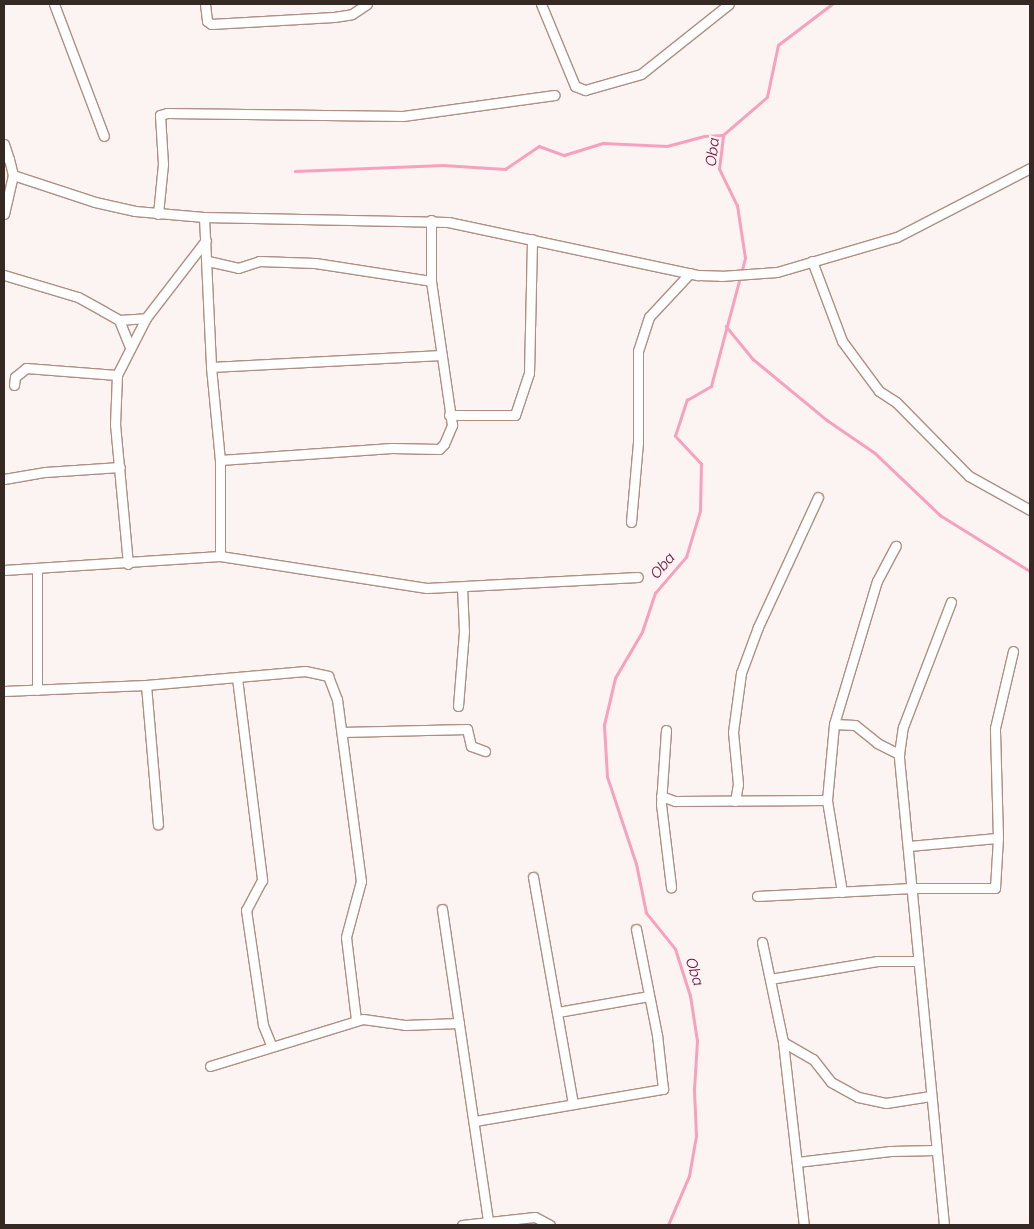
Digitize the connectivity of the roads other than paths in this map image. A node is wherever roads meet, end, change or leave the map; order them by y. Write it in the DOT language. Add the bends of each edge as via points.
graph roads {
  1 [pos="54,4"];
  2 [pos="205,4"];
  3 [pos="367,4"];
  4 [pos="541,4"];
  5 [pos="729,4"];
  6 [pos="555,95"];
  7 [pos="104,136"];
  8 [pos="4,144"];
  9 [pos="7,158"];
  10 [pos="1030,168"];
  11 [pos="13,175"];
  12 [pos="4,214"];
  13 [pos="158,214"];
  14 [pos="204,217"];
  15 [pos="431,220"];
  16 [pos="532,239"];
  17 [pos="206,240"];
  18 [pos="208,261"];
  19 [pos="812,261"];
  20 [pos="690,273"];
  21 [pos="4,275"];
  22 [pos="431,281"];
  23 [pos="146,318"];
  24 [pos="119,320"];
  25 [pos="130,345"];
  26 [pos="442,355"];
  27 [pos="211,367"];
  28 [pos="117,375"];
  29 [pos="14,385"];
  30 [pos="449,415"];
  31 [pos="220,460"];
  32 [pos="120,466"];
  33 [pos="4,479"];
  34 [pos="818,497"];
  35 [pos="1030,510"];
  36 [pos="631,522"];
  37 [pos="896,546"];
  38 [pos="220,556"];
  39 [pos="128,564"];
  40 [pos="4,570"];
  41 [pos="37,570"];
  42 [pos="638,577"];
  43 [pos="462,587"];
  44 [pos="951,602"];
  45 [pos="1014,651"];
  46 [pos="237,678"];
  47 [pos="146,685"];
  48 [pos="37,690"];
  49 [pos="4,691"];
  50 [pos="458,706"];
  51 [pos="834,724"];
  52 [pos="666,730"];
  53 [pos="342,732"];
  54 [pos="485,751"];
  55 [pos="899,754"];
  56 [pos="661,796"];
  57 [pos="827,800"];
  58 [pos="735,802"];
  59 [pos="158,824"];
  60 [pos="998,838"];
  61 [pos="908,846"];
  62 [pos="533,877"];
  63 [pos="671,887"];
  64 [pos="912,888"];
  65 [pos="842,892"];
  66 [pos="757,896"];
  67 [pos="442,909"];
  68 [pos="636,929"];
  69 [pos="762,942"];
  70 [pos="918,961"];
  71 [pos="770,979"];
  72 [pos="649,996"];
  73 [pos="558,1012"];
  74 [pos="356,1020"];
  75 [pos="458,1023"];
  76 [pos="784,1042"];
  77 [pos="271,1045"];
  78 [pos="210,1066"];
  79 [pos="930,1096"];
  80 [pos="573,1104"];
  81 [pos="475,1121"];
  82 [pos="936,1150"];
  83 [pos="797,1162"];
  84 [pos="488,1221"];
  85 [pos="462,1225"];
  86 [pos="550,1225"];
  87 [pos="804,1225"];
  88 [pos="944,1225"];
  1 -- 7 [label="street"];
  2 -- 3 [label="street" via="207,21 211,24 334,17 352,14"];
  4 -- 5 [label="street" via="575,86 585,90 641,74"];
  6 -- 13 [label="street" via="403,116 160,115 162,164"];
  8 -- 9 [label="street"];
  9 -- 11 [label="street"];
  10 -- 19 [label="street" via="904,234"];
  11 -- 12 [label="street"];
  11 -- 13 [label="street" via="95,202"];
  13 -- 14 [label="street"];
  14 -- 15 [label="street"];
  14 -- 17 [label="street"];
  15 -- 16 [label="street"];
  15 -- 22 [label="street"];
  16 -- 20 [label="street"];
  16 -- 30 [label="street" via="529,373 515,415"];
  17 -- 18 [label="street"];
  17 -- 23 [label="street"];
  18 -- 22 [label="street" via="238,268 259,261 315,263"];
  18 -- 27 [label="street"];
  19 -- 20 [label="street" via="756,274 721,276"];
  19 -- 35 [label="street" via="842,341 867,378 969,476"];
  20 -- 36 [label="street" via="649,317 638,351 638,442"];
  21 -- 24 [label="street" via="78,297"];
  22 -- 26 [label="street"];
  23 -- 24 [label="street"];
  23 -- 25 [label="street"];
  24 -- 25 [label="street"];
  25 -- 28 [label="street"];
  26 -- 27 [label="street"];
  26 -- 30 [label="street"];
  27 -- 31 [label="street"];
  28 -- 29 [label="street" via="26,368 16,377"];
  28 -- 32 [label="street" via="114,399"];
  30 -- 31 [label="street" via="452,425 449,438 439,449 392,448"];
  31 -- 38 [label="street"];
  32 -- 33 [label="street"];
  32 -- 39 [label="street"];
  34 -- 58 [label="street" via="758,627 741,673 733,732 738,784"];
  37 -- 51 [label="street" via="877,581"];
  38 -- 39 [label="street"];
  38 -- 43 [label="street" via="427,588"];
  39 -- 41 [label="street"];
  40 -- 41 [label="street"];
  41 -- 48 [label="street"];
  42 -- 43 [label="street"];
  43 -- 50 [label="street" via="464,631"];
  44 -- 55 [label="street" via="903,728"];
  45 -- 60 [label="street" via="995,728"];
  46 -- 47 [label="street"];
  46 -- 53 [label="street" via="305,671 328,676 337,698"];
  46 -- 77 [label="street" via="262,880 246,910 261,1017"];
  47 -- 48 [label="street"];
  47 -- 59 [label="street"];
  48 -- 49 [label="street"];
  51 -- 55 [label="street" via="855,725 877,743"];
  51 -- 57 [label="street"];
  52 -- 56 [label="street"];
  53 -- 54 [label="street" via="467,728 471,746"];
  53 -- 74 [label="street" via="361,881 346,937"];
  55 -- 61 [label="street"];
  56 -- 58 [label="street" via="675,801"];
  56 -- 63 [label="street"];
  57 -- 58 [label="street"];
  57 -- 65 [label="street"];
  60 -- 61 [label="street"];
  60 -- 64 [label="street" via="995,888"];
  61 -- 64 [label="street"];
  62 -- 73 [label="street"];
  64 -- 65 [label="street"];
  64 -- 70 [label="street"];
  65 -- 66 [label="street"];
  67 -- 75 [label="street"];
  68 -- 72 [label="street"];
  69 -- 71 [label="street"];
  70 -- 71 [label="street" via="876,961"];
  70 -- 79 [label="street"];
  71 -- 76 [label="street"];
  72 -- 73 [label="street"];
  72 -- 80 [label="street" via="657,1034 662,1089"];
  73 -- 80 [label="street"];
  74 -- 75 [label="street" via="405,1025"];
  74 -- 77 [label="street"];
  75 -- 81 [label="street"];
  76 -- 79 [label="street" via="813,1059 830,1082 858,1097 886,1103"];
  76 -- 83 [label="street"];
  77 -- 78 [label="street"];
  79 -- 82 [label="street"];
  80 -- 81 [label="street"];
  81 -- 84 [label="street"];
  82 -- 83 [label="street" via="890,1151"];
  82 -- 88 [label="street"];
  83 -- 87 [label="street"];
  84 -- 85 [label="street"];
  84 -- 86 [label="street" via="535,1217"];
}
